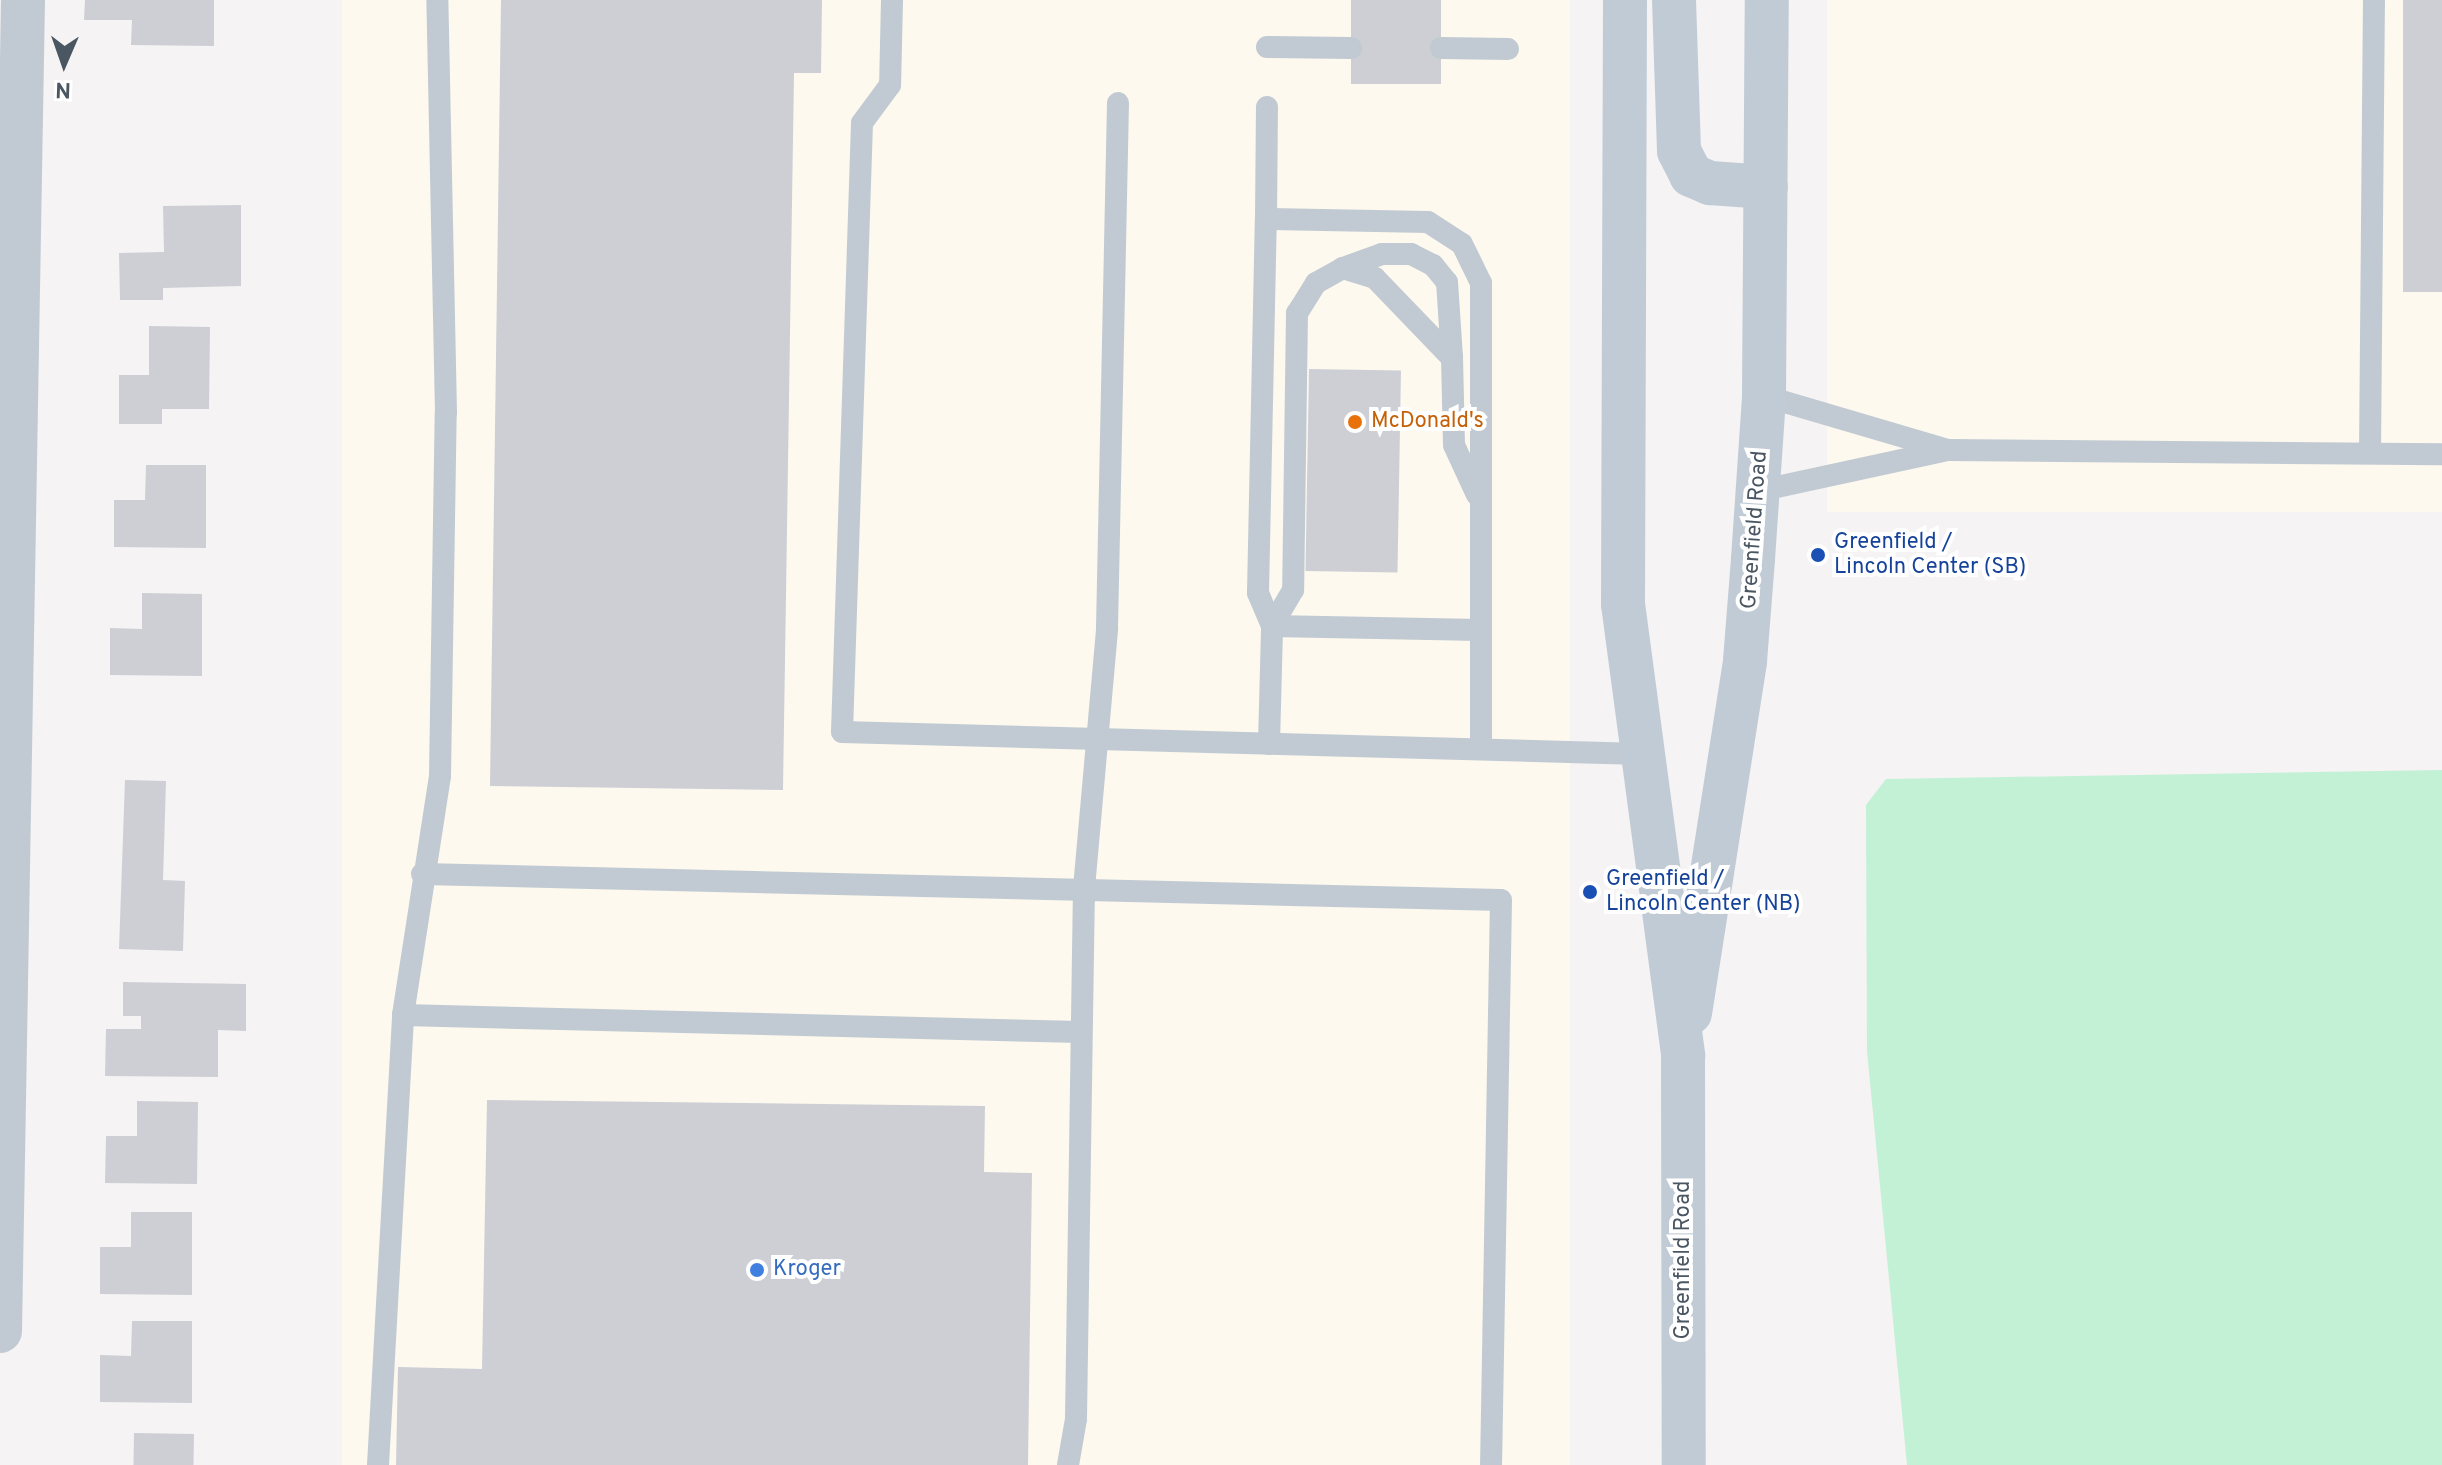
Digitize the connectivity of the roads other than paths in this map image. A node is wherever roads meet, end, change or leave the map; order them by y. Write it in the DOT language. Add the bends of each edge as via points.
graph roads {
  1 [pos="23,0"];
  2 [pos="437,0"];
  3 [pos="892,0"];
  4 [pos="1625,0"];
  5 [pos="1674,0"];
  6 [pos="2374,0"];
  7 [pos="1765,5"];
  8 [pos="1267,47"];
  9 [pos="1351,48"];
  10 [pos="1441,48"];
  11 [pos="1508,49"];
  12 [pos="1118,103"];
  13 [pos="1267,107"];
  14 [pos="11,144"];
  15 [pos="1766,187"];
  16 [pos="1266,219"];
  17 [pos="1343,268"];
  18 [pos="1452,358"];
  19 [pos="1764,396"];
  20 [pos="1948,450"];
  21 [pos="2370,453"];
  22 [pos="2442,454"];
  23 [pos="1758,491"];
  24 [pos="1480,503"];
  25 [pos="1272,626"];
  26 [pos="1480,630"];
  27 [pos="1099,741"];
  28 [pos="1269,744"];
  29 [pos="1481,749"];
  30 [pos="1642,754"];
  31 [pos="422,874"];
  32 [pos="1084,888"];
  33 [pos="403,1015"];
  34 [pos="1081,1032"];
  35 [pos="1683,1056"];
  36 [pos="0,1331"];
  37 [pos="378,1465"];
  38 [pos="1068,1465"];
  39 [pos="1491,1465"];
  40 [pos="1684,1465"];
  1 -- 14 [label="street"];
  2 -- 31 [label="lane" via="446,413 441,745"];
  3 -- 27 [label="lane" via="890,85 862,123 842,732"];
  4 -- 30 [label="main road, Greenfield Road" via="1623,604"];
  5 -- 15 [label="main road" via="1679,151 1691,175 1710,183"];
  6 -- 21 [label="lane"];
  7 -- 15 [label="main road, Greenfield Road"];
  8 -- 9 [label="lane"];
  10 -- 11 [label="lane"];
  12 -- 27 [label="lane" via="1107,628"];
  13 -- 16 [label="lane"];
  14 -- 36 [label="street"];
  15 -- 19 [label="main road, Greenfield Road"];
  16 -- 24 [label="lane" via="1428,222 1462,244 1481,283"];
  16 -- 25 [label="lane" via="1258,593"];
  17 -- 18 [label="lane" via="1375,278"];
  17 -- 18 [label="lane" via="1382,254 1411,254 1433,265 1447,282"];
  17 -- 25 [label="lane" via="1316,283 1297,313 1293,590"];
  18 -- 24 [label="lane" via="1454,445"];
  19 -- 20 [label="lane"];
  19 -- 23 [label="main road, Greenfield Road"];
  20 -- 21 [label="lane"];
  20 -- 23 [label="lane"];
  21 -- 22 [label="lane"];
  23 -- 35 [label="main road, Greenfield Road" via="1745,661"];
  24 -- 26 [label="lane"];
  25 -- 26 [label="lane"];
  25 -- 28 [label="lane"];
  26 -- 29 [label="lane"];
  27 -- 28 [label="lane"];
  27 -- 32 [label="lane"];
  28 -- 29 [label="lane"];
  29 -- 30 [label="lane"];
  30 -- 35 [label="main road, Greenfield Road"];
  31 -- 32 [label="lane"];
  31 -- 33 [label="lane"];
  32 -- 34 [label="lane"];
  32 -- 39 [label="lane" via="1501,900"];
  33 -- 34 [label="lane"];
  33 -- 37 [label="lane"];
  34 -- 38 [label="lane" via="1076,1419"];
  35 -- 40 [label="main road, Greenfield Road"];
}
